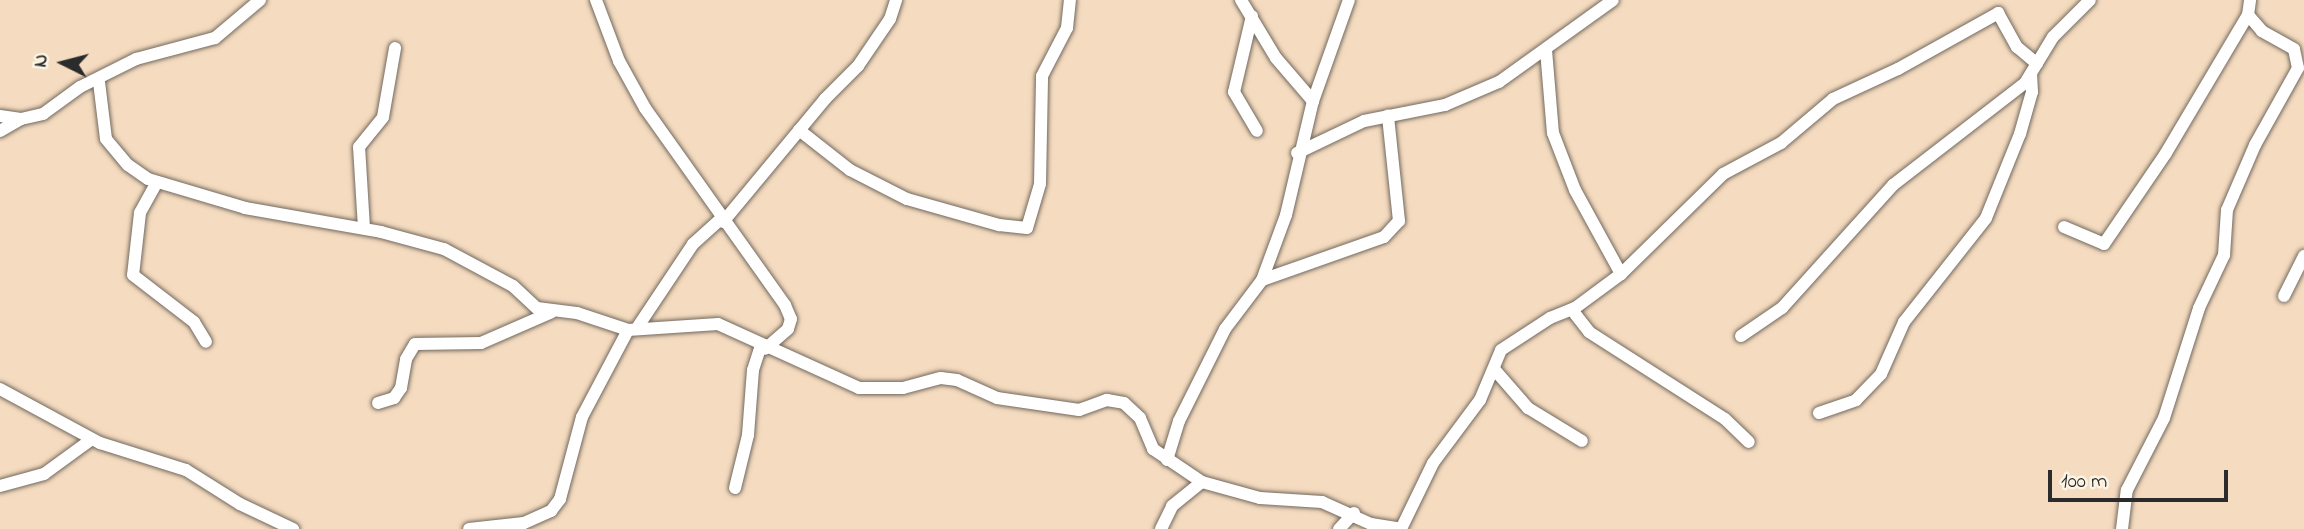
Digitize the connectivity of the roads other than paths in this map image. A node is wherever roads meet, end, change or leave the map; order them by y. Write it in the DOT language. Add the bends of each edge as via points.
graph roads {
  1 [pos="260,0"];
  2 [pos="596,0"];
  3 [pos="896,0"];
  4 [pos="1070,0"];
  5 [pos="1241,0"];
  6 [pos="1349,0"];
  7 [pos="1613,0"];
  8 [pos="1989,0"];
  9 [pos="2090,0"];
  10 [pos="2250,0"];
  11 [pos="1998,13"];
  12 [pos="2248,15"];
  13 [pos="1252,16"];
  14 [pos="395,48"];
  15 [pos="1546,50"];
  16 [pos="2301,53"];
  17 [pos="2034,69"];
  18 [pos="99,82"];
  19 [pos="1312,100"];
  20 [pos="0,116"];
  21 [pos="1388,117"];
  22 [pos="21,119"];
  23 [pos="799,130"];
  24 [pos="0,131"];
  25 [pos="1257,131"];
  26 [pos="1297,153"];
  27 [pos="157,182"];
  28 [pos="722,220"];
  29 [pos="2064,227"];
  30 [pos="364,228"];
  31 [pos="2304,256"];
  32 [pos="1621,274"];
  33 [pos="1262,280"];
  34 [pos="2284,296"];
  35 [pos="1572,310"];
  36 [pos="552,313"];
  37 [pos="633,329"];
  38 [pos="1741,336"];
  39 [pos="206,342"];
  40 [pos="763,348"];
  41 [pos="1494,369"];
  42 [pos="0,389"];
  43 [pos="378,403"];
  44 [pos="1819,413"];
  45 [pos="92,439"];
  46 [pos="1582,441"];
  47 [pos="1749,442"];
  48 [pos="1167,460"];
  49 [pos="1202,482"];
  50 [pos="0,486"];
  51 [pos="735,488"];
  52 [pos="1354,513"];
  53 [pos="293,529"];
  54 [pos="469,529"];
  55 [pos="1161,529"];
  56 [pos="1339,529"];
  57 [pos="1385,529"];
  58 [pos="1401,529"];
  59 [pos="2122,529"];
  1 -- 18 [label="street" via="215,38 156,51"];
  2 -- 28 [label="street" via="619,61 645,108"];
  3 -- 23 [label="street" via="890,19 858,66"];
  4 -- 23 [label="street" via="1067,28 1042,76 1040,184 1027,228 999,225 907,199 850,170"];
  5 -- 13 [label="street"];
  6 -- 19 [label="street"];
  7 -- 15 [label="street"];
  8 -- 11 [label="street"];
  9 -- 17 [label="street" via="2053,37"];
  10 -- 12 [label="street"];
  11 -- 17 [label="street"];
  11 -- 32 [label="street" via="1833,99 1781,143 1723,174"];
  12 -- 16 [label="street" via="2262,31"];
  12 -- 29 [label="street" via="2166,153 2104,244"];
  13 -- 19 [label="street" via="1276,58"];
  13 -- 25 [label="street" via="1234,92"];
  14 -- 30 [label="street" via="383,117 359,146"];
  15 -- 21 [label="street" via="1473,95"];
  15 -- 32 [label="street" via="1553,133 1575,190"];
  16 -- 59 [label="street" via="2291,87 2255,145 2227,210 2224,255 2199,308 2164,418 2127,490"];
  17 -- 38 [label="street" via="2025,83 1892,186 1782,308"];
  17 -- 44 [label="street" via="2020,134 1986,218 1904,322 1881,374 1856,400"];
  18 -- 22 [label="street" via="80,88 43,114"];
  18 -- 27 [label="street" via="106,139 128,165"];
  19 -- 26 [label="street"];
  20 -- 22 [label="street"];
  21 -- 26 [label="street" via="1355,125"];
  21 -- 33 [label="street" via="1399,221 1384,237"];
  22 -- 24 [label="street"];
  23 -- 28 [label="street"];
  26 -- 33 [label="street" via="1286,215"];
  27 -- 30 [label="street" via="245,208"];
  27 -- 39 [label="street" via="140,213 133,275 198,325"];
  28 -- 37 [label="street" via="692,244"];
  28 -- 40 [label="street" via="791,319 788,329"];
  30 -- 36 [label="street" via="444,249"];
  31 -- 34 [label="street"];
  32 -- 35 [label="street"];
  33 -- 48 [label="street" via="1225,329 1179,421"];
  35 -- 41 [label="street" via="1550,318 1501,350"];
  35 -- 47 [label="street" via="1589,332 1725,419"];
  36 -- 37 [label="street" via="577,313"];
  36 -- 43 [label="street" via="481,343 415,344 406,359 401,387 394,398"];
  37 -- 40 [label="street" via="718,324"];
  37 -- 54 [label="street" via="582,417 560,499 551,511 524,523"];
  40 -- 48 [label="street" via="859,388 903,388 940,378 957,380 997,398 1079,410 1107,400 1124,403 1140,418 1153,449"];
  40 -- 51 [label="street" via="753,370 748,435"];
  41 -- 46 [label="street" via="1528,408"];
  41 -- 58 [label="street" via="1462,428 1433,463"];
  42 -- 45 [label="street"];
  45 -- 50 [label="street" via="44,474"];
  45 -- 53 [label="street" via="186,470 240,504"];
  48 -- 49 [label="street"];
  49 -- 52 [label="street" via="1260,498 1322,502"];
  49 -- 55 [label="street" via="1172,506"];
  52 -- 56 [label="street"];
  52 -- 57 [label="street"];
  57 -- 58 [label="street"];
}
